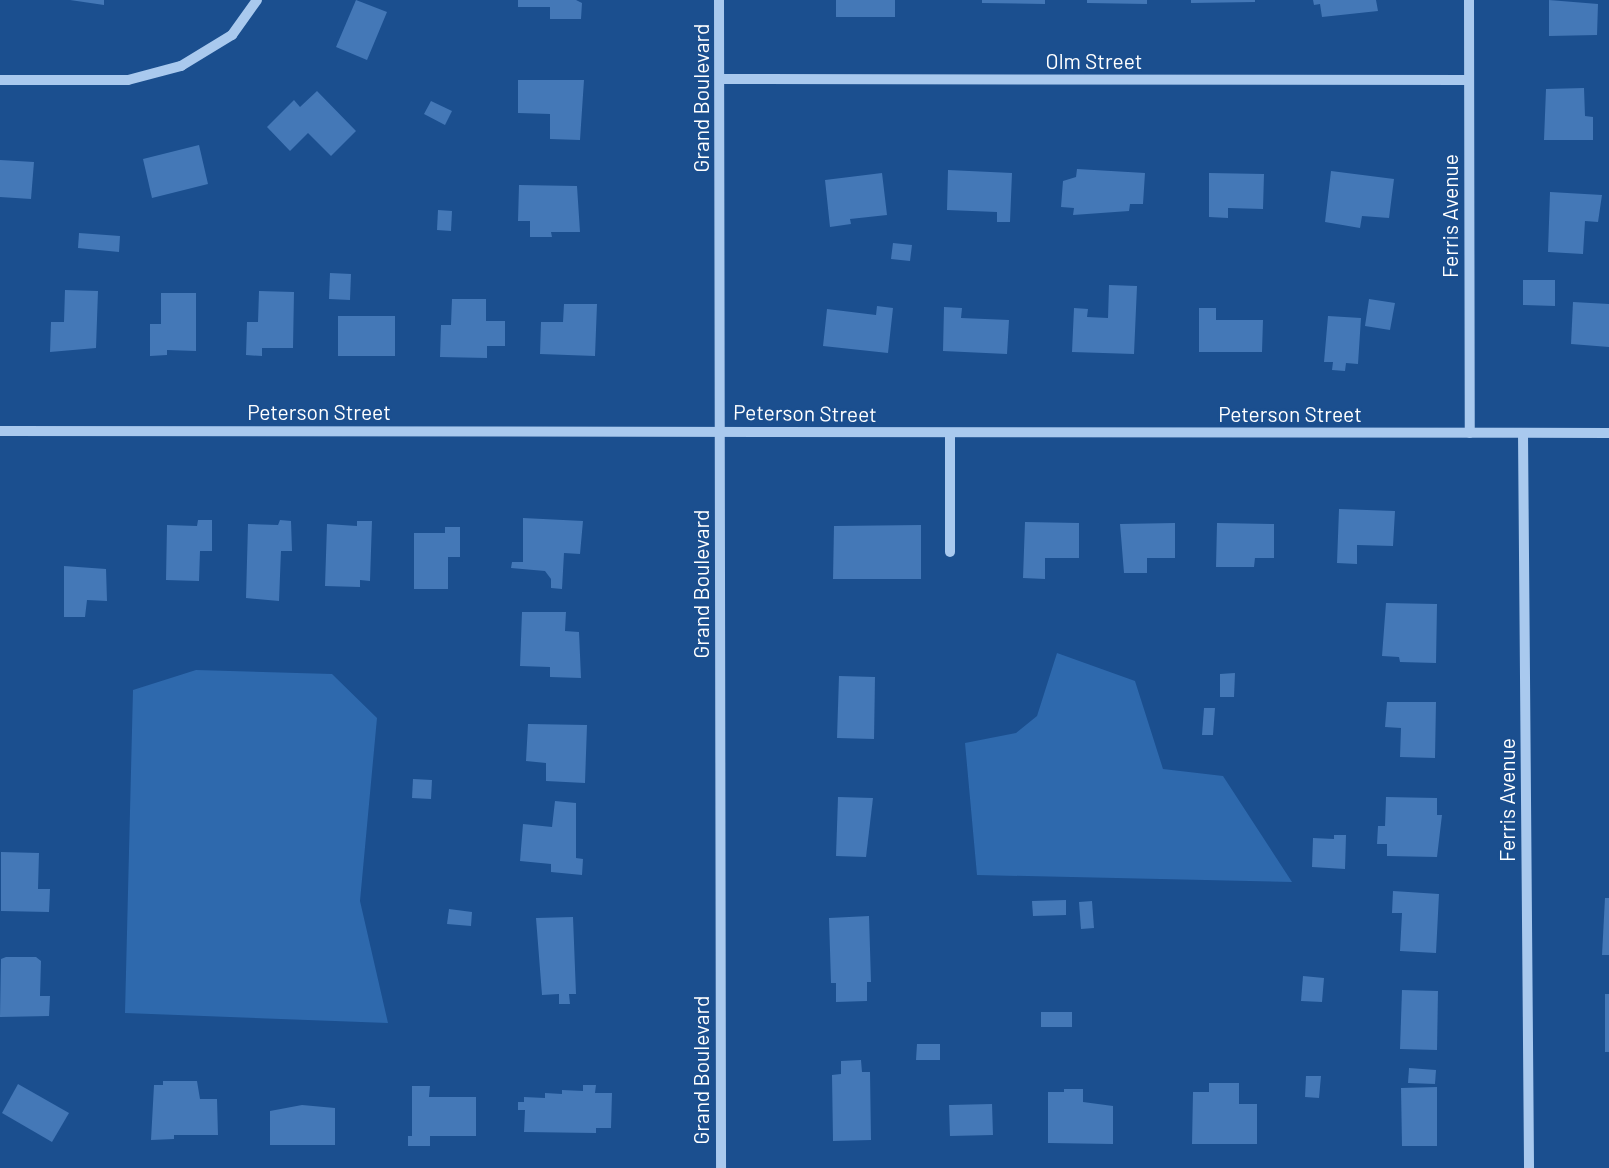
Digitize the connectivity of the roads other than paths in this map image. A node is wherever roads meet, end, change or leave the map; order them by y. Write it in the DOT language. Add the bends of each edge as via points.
graph roads {
  1 [pos="257,0"];
  2 [pos="719,0"];
  3 [pos="1469,0"];
  4 [pos="720,79"];
  5 [pos="0,80"];
  6 [pos="1469,81"];
  7 [pos="0,431"];
  8 [pos="721,432"];
  9 [pos="1470,433"];
  10 [pos="1523,433"];
  11 [pos="1609,433"];
  12 [pos="950,434"];
  13 [pos="950,552"];
  14 [pos="721,1168"];
  15 [pos="1529,1168"];
  1 -- 5 [label="street" via="232,34 181,66 128,80"];
  2 -- 4 [label="street, Grand Boulevard"];
  3 -- 6 [label="street, Ferris Avenue"];
  4 -- 6 [label="street, Olm Street"];
  4 -- 8 [label="street, Grand Boulevard"];
  6 -- 9 [label="street, Ferris Avenue"];
  7 -- 8 [label="street, Peterson Street"];
  8 -- 12 [label="street, Peterson Street"];
  8 -- 14 [label="street, Grand Boulevard"];
  9 -- 10 [label="street, Peterson Street"];
  9 -- 12 [label="street, Peterson Street"];
  10 -- 11 [label="street, Peterson Street"];
  10 -- 15 [label="street, Ferris Avenue"];
  12 -- 13 [label="street"];
}
